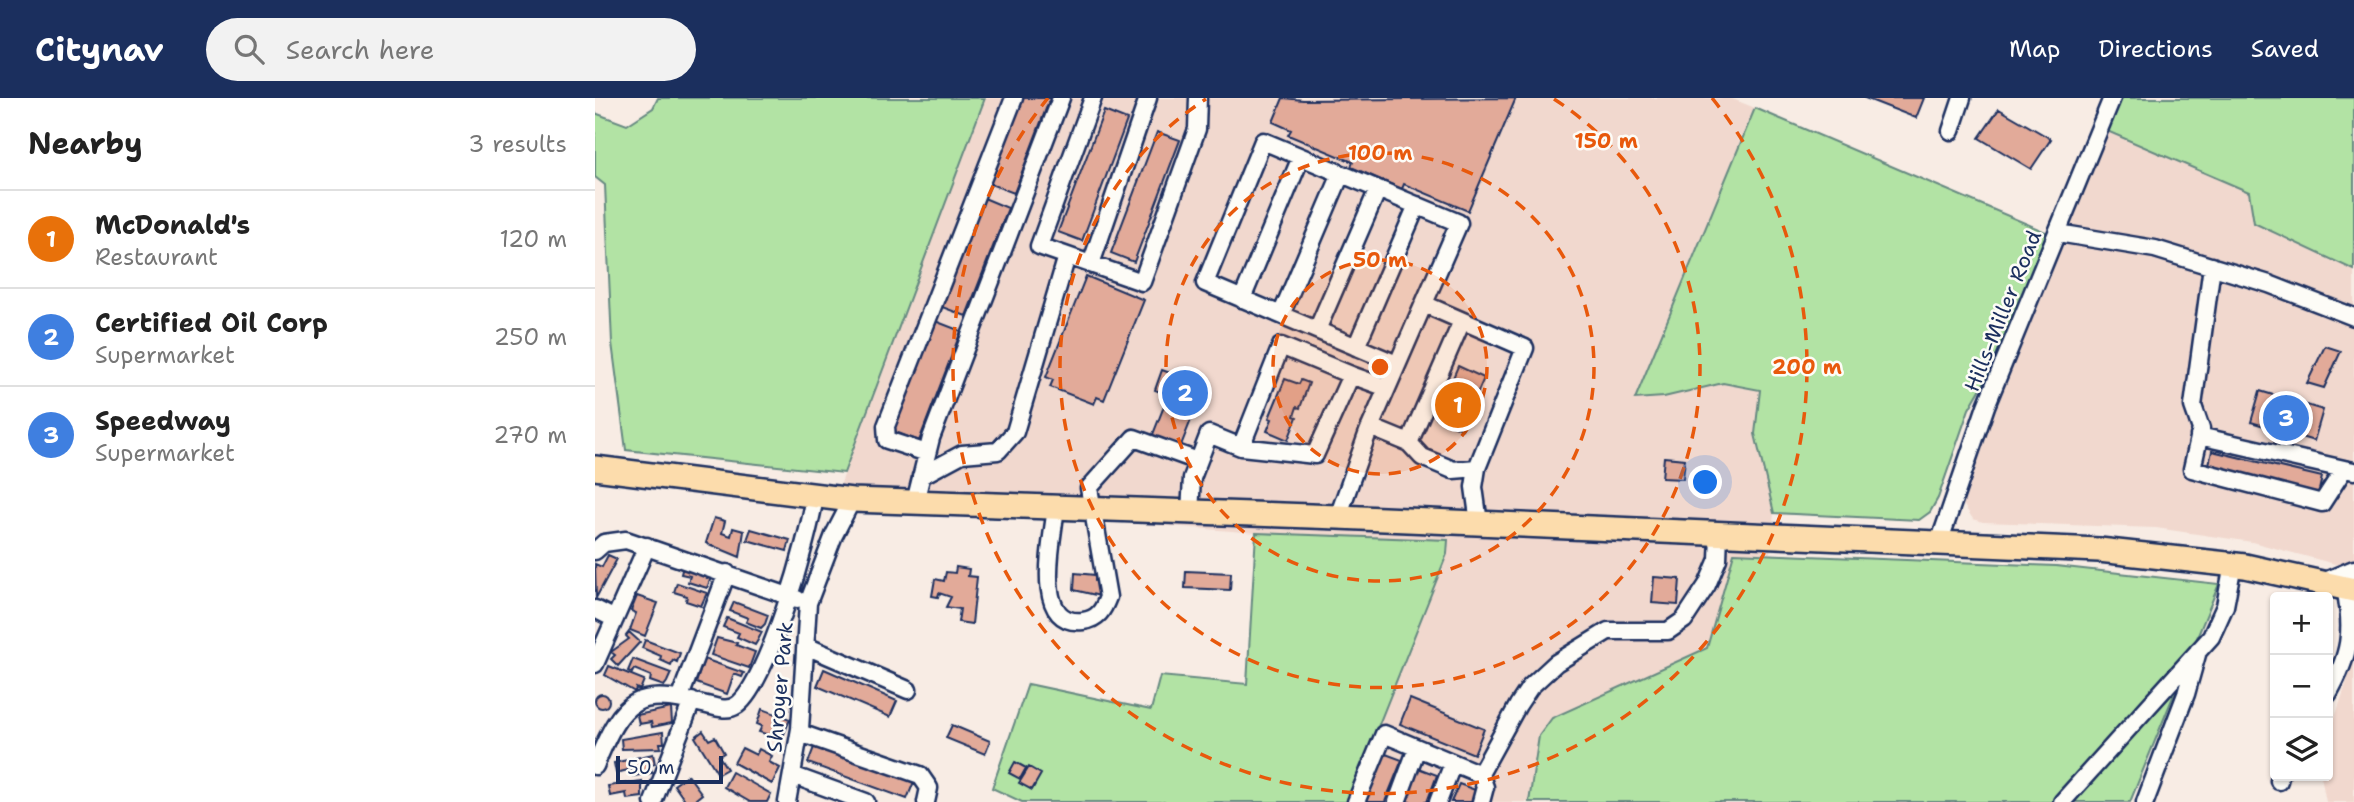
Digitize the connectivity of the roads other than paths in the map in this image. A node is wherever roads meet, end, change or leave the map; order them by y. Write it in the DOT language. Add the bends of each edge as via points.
graph roads {
  1 [pos="1014,98"];
  2 [pos="1061,98"];
  3 [pos="1093,98"];
  4 [pos="1148,98"];
  5 [pos="1198,98"];
  6 [pos="1962,98"];
  7 [pos="2112,98"];
  8 [pos="1951,131"];
  9 [pos="1301,157"];
  10 [pos="1341,174"];
  11 [pos="1378,189"];
  12 [pos="1417,205"];
  13 [pos="2058,233"];
  14 [pos="1067,256"];
  15 [pos="1091,264"];
  16 [pos="2212,267"];
  17 [pos="1242,299"];
  18 [pos="1424,304"];
  19 [pos="1281,316"];
  20 [pos="2354,317"];
  21 [pos="1462,320"];
  22 [pos="1317,330"];
  23 [pos="1356,347"];
  24 [pos="1397,364"];
  25 [pos="1351,375"];
  26 [pos="1387,388"];
  27 [pos="1370,427"];
  28 [pos="2199,436"];
  29 [pos="1409,443"];
  30 [pos="1241,447"];
  31 [pos="927,453"];
  32 [pos="1198,461"];
  33 [pos="595,467"];
  34 [pos="1477,468"];
  35 [pos="2349,470"];
  36 [pos="921,476"];
  37 [pos="815,496"];
  38 [pos="852,500"];
  39 [pos="915,502"];
  40 [pos="1056,507"];
  41 [pos="1091,509"];
  42 [pos="1190,512"];
  43 [pos="1338,517"];
  44 [pos="1479,523"];
  45 [pos="1719,534"];
  46 [pos="1939,543"];
  47 [pos="647,546"];
  48 [pos="595,551"];
  49 [pos="2233,564"];
  50 [pos="727,573"];
  51 [pos="2344,582"];
  52 [pos="789,596"];
  53 [pos="808,603"];
  54 [pos="595,610"];
  55 [pos="615,619"];
  56 [pos="806,646"];
  57 [pos="2199,648"];
  58 [pos="595,664"];
  59 [pos="2333,682"];
  60 [pos="908,690"];
  61 [pos="686,699"];
  62 [pos="800,733"];
  63 [pos="1417,748"];
  64 [pos="1453,763"];
  65 [pos="595,766"];
  66 [pos="1480,774"];
  67 [pos="792,775"];
  68 [pos="653,802"];
  69 [pos="787,802"];
  70 [pos="866,802"];
  71 [pos="926,802"];
  72 [pos="1356,802"];
  73 [pos="1397,802"];
  74 [pos="1438,802"];
  75 [pos="1481,802"];
  76 [pos="2062,802"];
  77 [pos="2145,802"];
  1 -- 31 [label="street" via="886,426 887,440"];
  2 -- 31 [label="street"];
  3 -- 14 [label="street" via="1039,246"];
  4 -- 15 [label="street"];
  5 -- 15 [label="street" via="1197,129 1142,282"];
  6 -- 8 [label="street"];
  7 -- 13 [label="street, Hills-Miller Road"];
  9 -- 10 [label="street"];
  9 -- 17 [label="street"];
  9 -- 17 [label="street" via="1263,141 1205,284"];
  10 -- 11 [label="street"];
  10 -- 19 [label="street"];
  11 -- 12 [label="street"];
  11 -- 22 [label="street"];
  12 -- 18 [label="street" via="1459,223"];
  12 -- 23 [label="street"];
  13 -- 16 [label="street" via="2155,249"];
  13 -- 46 [label="street, Hills-Miller Road" via="1986,406"];
  14 -- 15 [label="street"];
  14 -- 36 [label="street" via="1015,432 998,451 963,454"];
  16 -- 20 [label="street"];
  16 -- 28 [label="street" via="2193,406"];
  17 -- 19 [label="street"];
  18 -- 21 [label="street"];
  18 -- 24 [label="street"];
  19 -- 22 [label="street"];
  21 -- 29 [label="street"];
  21 -- 34 [label="street" via="1525,348"];
  22 -- 23 [label="street"];
  23 -- 24 [label="street"];
  24 -- 26 [label="street"];
  25 -- 26 [label="street"];
  25 -- 30 [label="street" via="1315,455"];
  25 -- 30 [label="street" via="1281,346"];
  26 -- 27 [label="street"];
  27 -- 29 [label="street"];
  27 -- 43 [label="street"];
  28 -- 35 [label="street"];
  28 -- 35 [label="street" via="2192,470 2322,503"];
  29 -- 34 [label="street" via="1422,457 1453,470"];
  30 -- 32 [label="street" via="1209,434"];
  31 -- 36 [label="street"];
  32 -- 41 [label="street" via="1134,438 1089,488"];
  32 -- 42 [label="street"];
  33 -- 37 [label="highway"];
  34 -- 44 [label="street" via="1474,487"];
  36 -- 39 [label="street"];
  37 -- 38 [label="highway"];
  37 -- 52 [label="street" via="806,545"];
  38 -- 39 [label="highway"];
  38 -- 53 [label="street, Shroyer Park"];
  39 -- 40 [label="highway"];
  40 -- 41 [label="highway"];
  40 -- 41 [label="street" via="1048,593 1052,608 1076,622 1103,611 1108,597"];
  41 -- 42 [label="highway"];
  42 -- 43 [label="highway"];
  43 -- 44 [label="highway"];
  44 -- 45 [label="highway"];
  45 -- 46 [label="highway"];
  45 -- 66 [label="street" via="1718,559 1684,620 1668,631 1608,631 1556,663 1524,696"];
  46 -- 49 [label="highway" via="2099,550"];
  47 -- 48 [label="street" via="614,540"];
  47 -- 50 [label="street"];
  47 -- 55 [label="street"];
  49 -- 51 [label="highway"];
  49 -- 57 [label="street" via="2225,606 2211,637"];
  50 -- 52 [label="street"];
  50 -- 61 [label="street"];
  51 -- 59 [label="street" via="2353,617 2352,635"];
  52 -- 53 [label="street"];
  52 -- 61 [label="street" via="758,673 738,705 726,709"];
  53 -- 56 [label="street, Shroyer Park"];
  54 -- 55 [label="street"];
  55 -- 58 [label="street"];
  56 -- 60 [label="street"];
  56 -- 62 [label="street, Shroyer Park"];
  57 -- 76 [label="street"];
  57 -- 77 [label="street"];
  61 -- 65 [label="street" via="654,697 628,707 610,729"];
  61 -- 68 [label="street"];
  62 -- 67 [label="street, Shroyer Park"];
  62 -- 71 [label="street" via="920,775 929,788"];
  63 -- 64 [label="street"];
  63 -- 72 [label="street" via="1384,734"];
  63 -- 73 [label="street"];
  64 -- 66 [label="street"];
  64 -- 74 [label="street"];
  66 -- 75 [label="street" via="1485,786"];
  67 -- 69 [label="street, Shroyer Park"];
  67 -- 70 [label="street"];
}
